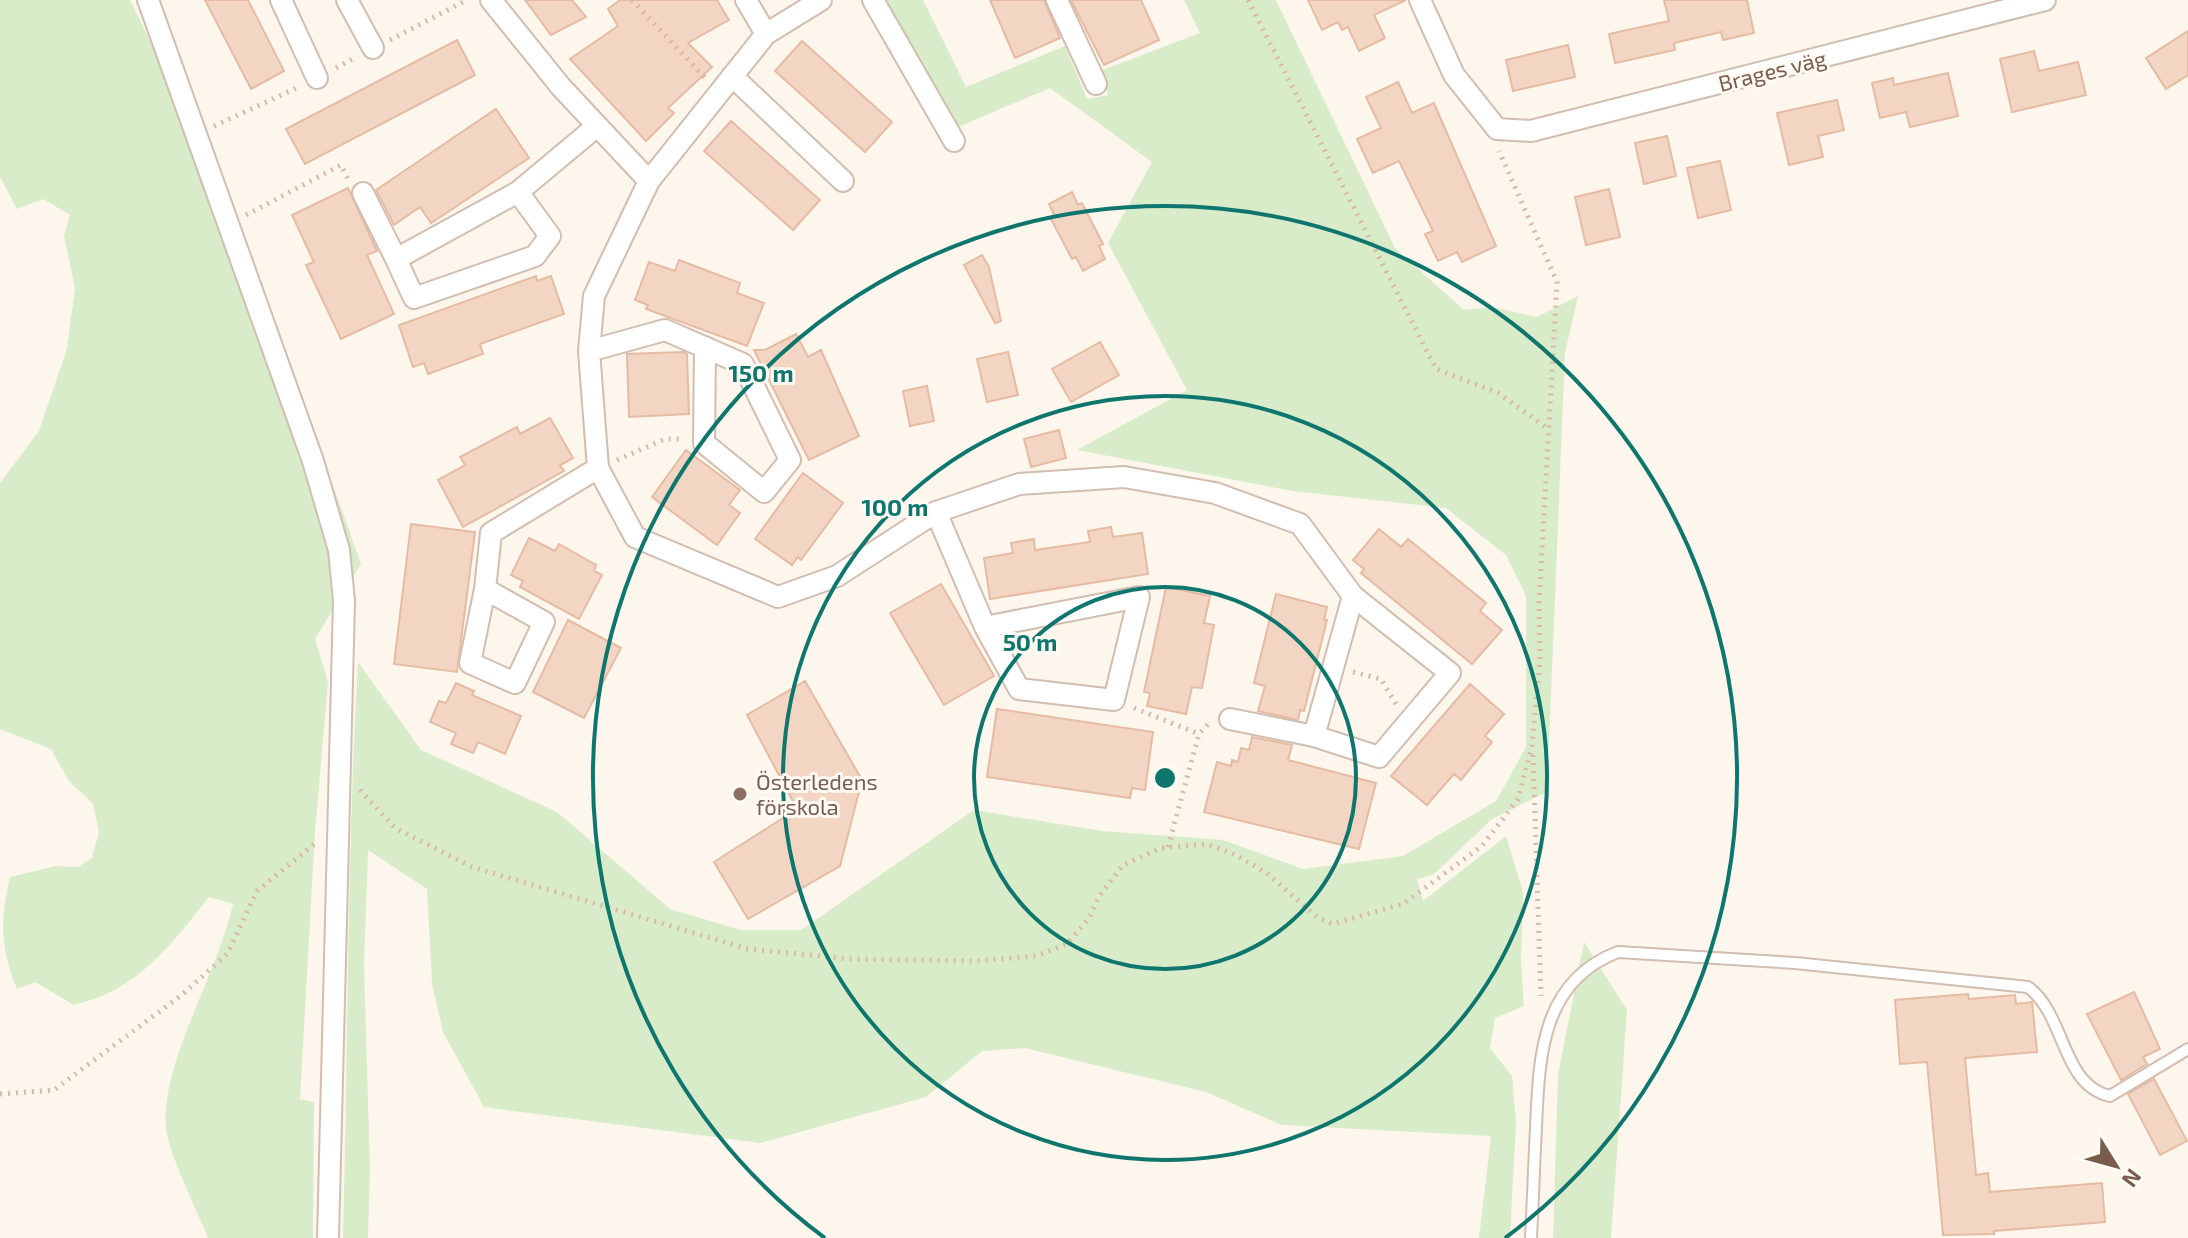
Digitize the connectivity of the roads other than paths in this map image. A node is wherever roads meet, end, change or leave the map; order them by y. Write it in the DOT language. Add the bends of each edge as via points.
graph roads {
  1 [pos="148,0"];
  2 [pos="281,0"];
  3 [pos="347,0"];
  4 [pos="491,0"];
  5 [pos="746,0"];
  6 [pos="821,0"];
  7 [pos="873,0"];
  8 [pos="1057,0"];
  9 [pos="1420,0"];
  10 [pos="2045,0"];
  11 [pos="766,34"];
  12 [pos="373,48"];
  13 [pos="732,76"];
  14 [pos="317,78"];
  15 [pos="1096,84"];
  16 [pos="597,126"];
  17 [pos="954,141"];
  18 [pos="649,181"];
  19 [pos="843,181"];
  20 [pos="518,192"];
  21 [pos="363,193"];
  22 [pos="396,259"];
  23 [pos="705,347"];
  24 [pos="589,351"];
  25 [pos="598,468"];
  26 [pos="936,512"];
  27 [pos="485,589"];
  28 [pos="1353,596"];
  29 [pos="985,627"];
  30 [pos="1230,719"];
  31 [pos="1314,736"];
  32 [pos="2188,1049"];
  33 [pos="328,1238"];
  34 [pos="1531,1238"];
  1 -- 33 [label="street" via="313,461 339,550 344,601"];
  2 -- 14 [label="street"];
  3 -- 12 [label="street"];
  4 -- 16 [label="street"];
  5 -- 11 [label="street"];
  6 -- 11 [label="street"];
  7 -- 17 [label="street"];
  8 -- 15 [label="street"];
  9 -- 10 [label="street, Brages väg" via="1454,75 1497,129 1531,131"];
  11 -- 13 [label="street"];
  13 -- 18 [label="street"];
  13 -- 19 [label="street"];
  16 -- 18 [label="street"];
  16 -- 20 [label="street"];
  18 -- 24 [label="street" via="594,296"];
  20 -- 22 [label="street"];
  20 -- 22 [label="street" via="550,236 535,256 414,298"];
  21 -- 22 [label="street"];
  23 -- 23 [label="street" via="743,364 790,460 764,492 704,443"];
  23 -- 24 [label="street" via="665,330"];
  24 -- 25 [label="street"];
  25 -- 26 [label="street" via="635,537 778,597 837,576"];
  25 -- 27 [label="street" via="491,533"];
  26 -- 28 [label="street" via="1019,484 1124,477 1215,493 1300,524"];
  26 -- 29 [label="street"];
  27 -- 27 [label="street" via="470,663 515,683 544,622"];
  28 -- 31 [label="street"];
  28 -- 31 [label="street" via="1450,673 1379,757"];
  29 -- 29 [label="street" via="1019,689 1114,700 1139,597"];
  30 -- 31 [label="street"];
  32 -- 34 [label="lane" via="2110,1096 2080,1081 2067,1045 2037,993 2028,987 1637,952 1608,956 1580,974 1542,1041"];
}
